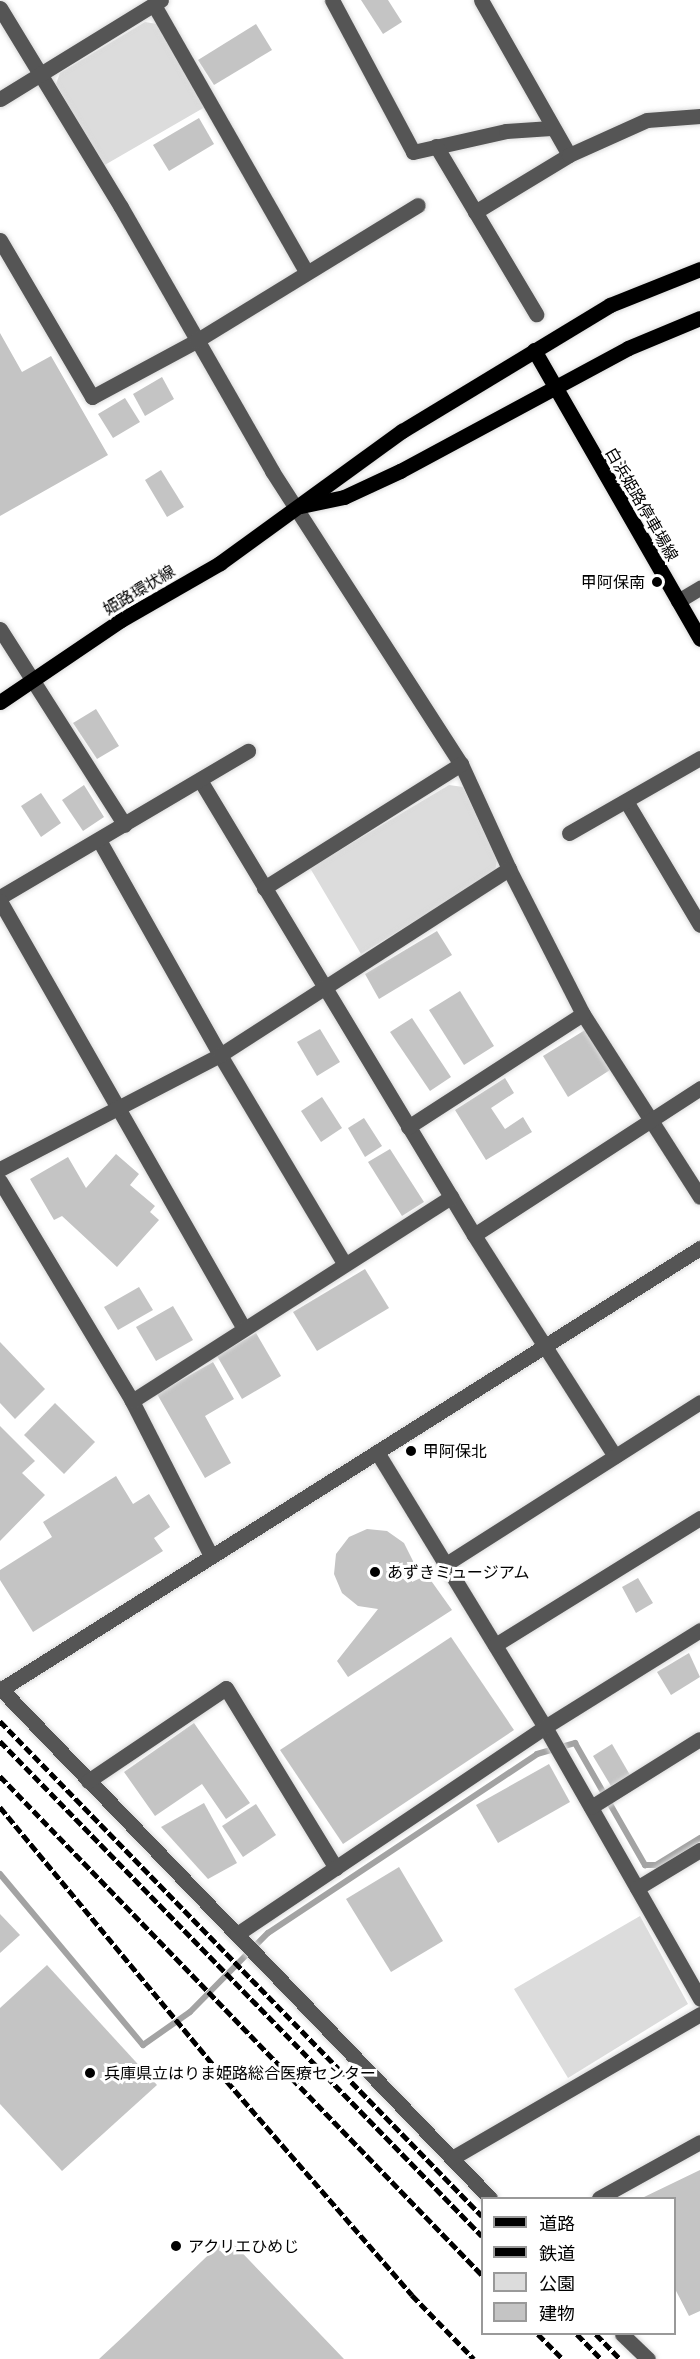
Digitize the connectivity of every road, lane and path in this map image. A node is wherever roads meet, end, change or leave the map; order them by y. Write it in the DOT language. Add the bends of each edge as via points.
graph roads {
  1 [pos="332,0"];
  2 [pos="481,0"];
  3 [pos="158,2"];
  4 [pos="0,8"];
  5 [pos="42,73"];
  6 [pos="0,99"];
  7 [pos="700,116"];
  8 [pos="551,128"];
  9 [pos="436,146"];
  10 [pos="569,155"];
  11 [pos="418,205"];
  12 [pos="475,212"];
  13 [pos="2,247"];
  14 [pos="700,269"];
  15 [pos="306,271"];
  16 [pos="536,314"];
  17 [pos="700,318"];
  18 [pos="196,341"];
  19 [pos="534,350"];
  20 [pos="553,387"];
  21 [pos="295,507"];
  22 [pos="700,588"];
  23 [pos="678,601"];
  24 [pos="0,629"];
  25 [pos="700,639"];
  26 [pos="31,681"];
  27 [pos="0,702"];
  28 [pos="248,751"];
  29 [pos="700,759"];
  30 [pos="461,764"];
  31 [pos="200,780"];
  32 [pos="626,801"];
  33 [pos="125,825"];
  34 [pos="569,833"];
  35 [pos="99,840"];
  36 [pos="509,869"];
  37 [pos="264,888"];
  38 [pos="0,899"];
  39 [pos="700,925"];
  40 [pos="324,988"];
  41 [pos="583,1014"];
  42 [pos="220,1055"];
  43 [pos="700,1088"];
  44 [pos="118,1110"];
  45 [pos="652,1120"];
  46 [pos="408,1127"];
  47 [pos="0,1169"];
  48 [pos="0,1181"];
  49 [pos="451,1197"];
  50 [pos="700,1197"];
  51 [pos="474,1234"];
  52 [pos="700,1248"];
  53 [pos="344,1263"];
  54 [pos="243,1327"];
  55 [pos="545,1348"];
  56 [pos="132,1401"];
  57 [pos="699,1406"];
  58 [pos="377,1452"];
  59 [pos="615,1456"];
  60 [pos="700,1518"];
  61 [pos="211,1556"];
  62 [pos="446,1564"];
  63 [pos="700,1630"];
  64 [pos="495,1645"];
  65 [pos="0,1689"];
  66 [pos="544,1728"];
  67 [pos="700,1739"];
  68 [pos="88,1781"];
  69 [pos="601,1800"];
  70 [pos="700,1850"];
  71 [pos="336,1868"];
  72 [pos="637,1888"];
  73 [pos="237,1934"];
  74 [pos="700,1999"];
  75 [pos="700,2014"];
  76 [pos="700,2142"];
  77 [pos="452,2158"];
  78 [pos="488,2197"];
  79 [pos="603,2197"];
  80 [pos="623,2335"];
  81 [pos="648,2359"];
  1 -- 9 [label="street" via="413,152"];
  2 -- 8 [label="street"];
  3 -- 5 [label="street"];
  3 -- 15 [label="street"];
  4 -- 5 [label="street"];
  5 -- 6 [label="street"];
  5 -- 18 [label="street"];
  7 -- 10 [label="street" via="647,120"];
  8 -- 9 [label="street" via="506,131"];
  8 -- 10 [label="street"];
  9 -- 12 [label="street"];
  10 -- 12 [label="street"];
  11 -- 15 [label="street"];
  12 -- 16 [label="street"];
  13 -- 18 [label="street" via="92,397"];
  14 -- 19 [label="main road" via="610,305"];
  15 -- 18 [label="street"];
  17 -- 20 [label="main road" via="628,348"];
  18 -- 21 [label="street"];
  19 -- 20 [label="main road, 白浜姫路停車場線"];
  19 -- 21 [label="main road, 姫路環状線" via="402,431"];
  20 -- 21 [label="main road, 姫路環状線" via="382,480 344,497"];
  20 -- 23 [label="main road, 白浜姫路停車場線"];
  21 -- 26 [label="main road, 姫路環状線" via="220,563 121,620"];
  21 -- 30 [label="street"];
  22 -- 23 [label="street"];
  23 -- 25 [label="main road, 白浜姫路停車場線"];
  24 -- 26 [label="street"];
  26 -- 27 [label="main road, 姫路環状線"];
  26 -- 33 [label="street"];
  28 -- 31 [label="street"];
  29 -- 32 [label="street"];
  30 -- 36 [label="street"];
  30 -- 37 [label="street"];
  31 -- 33 [label="street"];
  31 -- 37 [label="street"];
  32 -- 34 [label="street"];
  32 -- 39 [label="street"];
  33 -- 35 [label="street"];
  35 -- 38 [label="street"];
  35 -- 42 [label="street"];
  36 -- 40 [label="street"];
  36 -- 41 [label="street"];
  37 -- 40 [label="street"];
  38 -- 44 [label="street"];
  40 -- 42 [label="street"];
  40 -- 46 [label="street"];
  41 -- 45 [label="street"];
  41 -- 46 [label="street"];
  42 -- 44 [label="street"];
  42 -- 53 [label="street"];
  43 -- 45 [label="street"];
  44 -- 47 [label="street"];
  44 -- 54 [label="street"];
  45 -- 50 [label="street"];
  45 -- 51 [label="street"];
  46 -- 49 [label="street"];
  48 -- 56 [label="street"];
  49 -- 51 [label="street"];
  49 -- 53 [label="street"];
  51 -- 55 [label="street"];
  52 -- 55 [label="street"];
  53 -- 54 [label="street"];
  54 -- 56 [label="street"];
  55 -- 58 [label="street"];
  55 -- 59 [label="street"];
  56 -- 61 [label="street"];
  57 -- 59 [label="street"];
  58 -- 61 [label="street"];
  58 -- 62 [label="street"];
  59 -- 62 [label="street"];
  60 -- 64 [label="street"];
  61 -- 65 [label="street"];
  62 -- 64 [label="street"];
  63 -- 66 [label="street"];
  64 -- 66 [label="street"];
  65 -- 68 [label="street"];
  66 -- 69 [label="street"];
  66 -- 71 [label="street"];
  67 -- 69 [label="street"];
  68 -- 71 [label="street" via="226,1688"];
  68 -- 73 [label="street"];
  69 -- 72 [label="street"];
  70 -- 72 [label="street"];
  71 -- 73 [label="street"];
  72 -- 74 [label="street"];
  73 -- 77 [label="street"];
  75 -- 77 [label="street"];
  76 -- 79 [label="street"];
  77 -- 78 [label="street"];
  80 -- 81 [label="street"];
}
